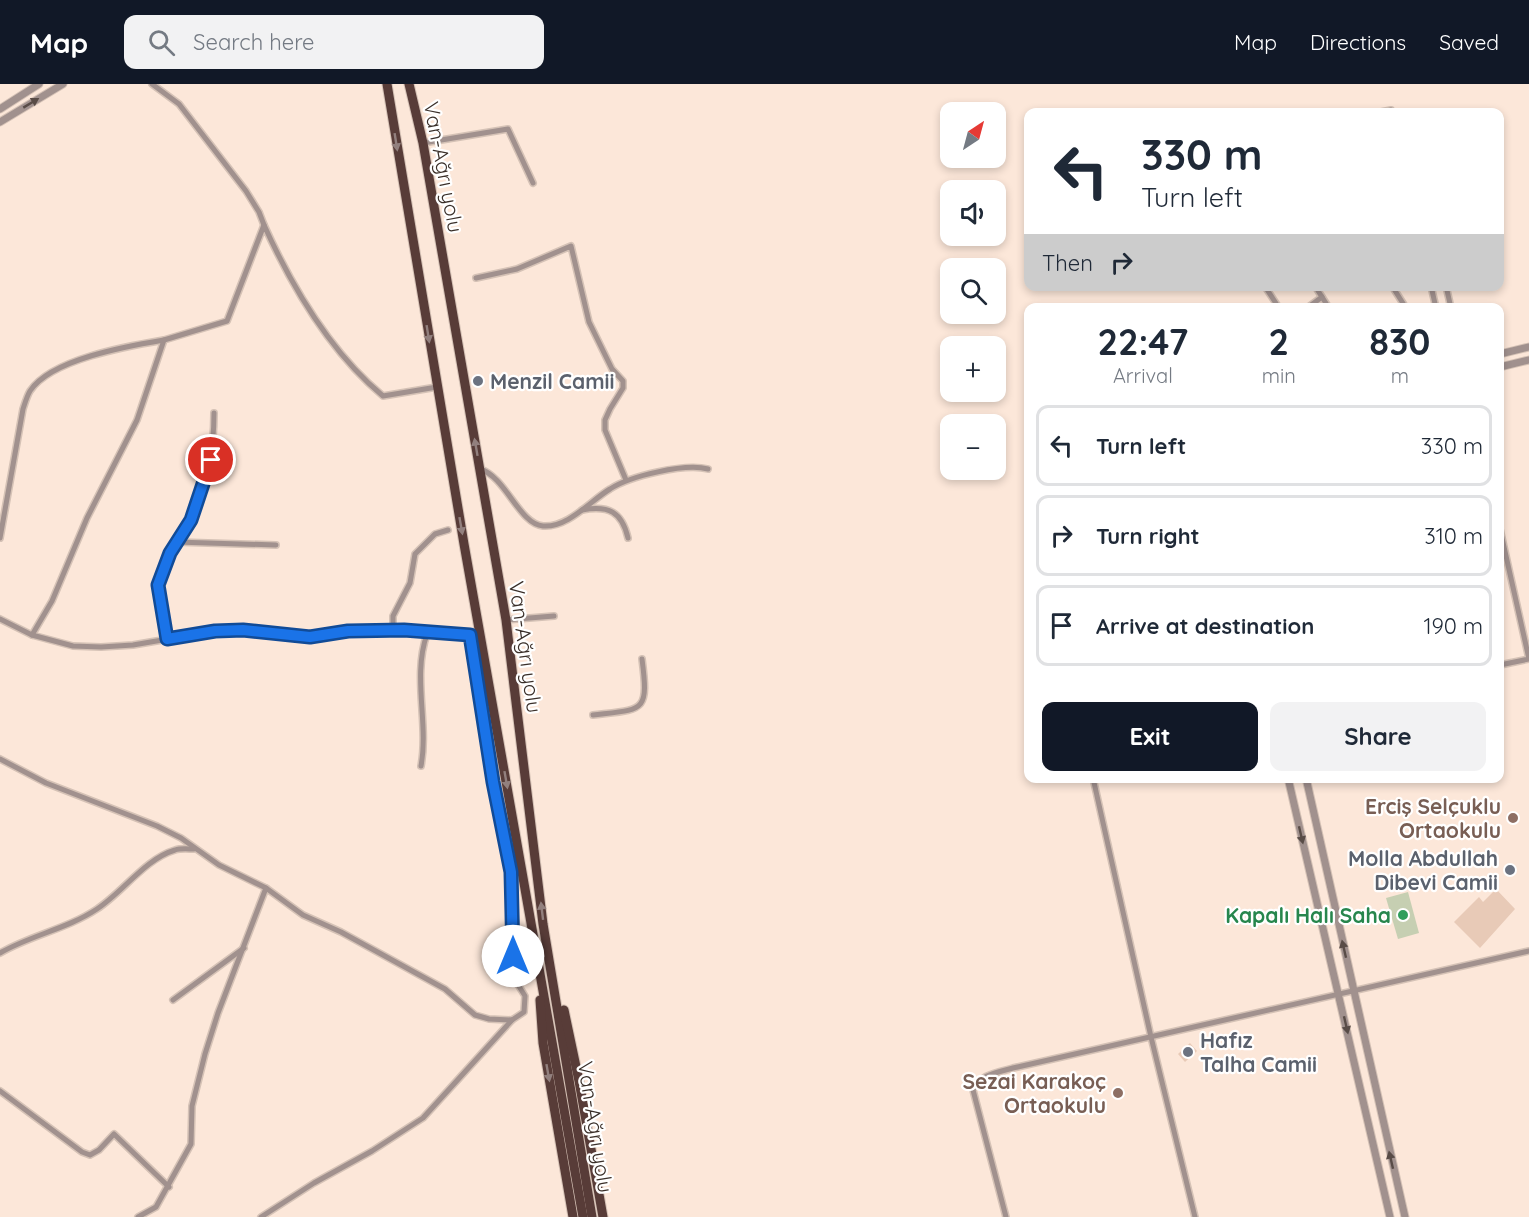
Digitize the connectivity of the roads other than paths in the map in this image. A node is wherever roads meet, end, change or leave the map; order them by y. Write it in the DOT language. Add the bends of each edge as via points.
graph roads {
  1 [pos="39,84"];
  2 [pos="63,84"];
  3 [pos="152,84"];
  4 [pos="387,84"];
  5 [pos="409,84"];
  6 [pos="0,108"];
  7 [pos="0,122"];
  8 [pos="423,143"];
  9 [pos="533,183"];
  10 [pos="264,225"];
  11 [pos="476,278"];
  12 [pos="1318,291"];
  13 [pos="1322,297"];
  14 [pos="1314,303"];
  15 [pos="1326,303"];
  16 [pos="164,340"];
  17 [pos="1529,347"];
  18 [pos="1504,353"];
  19 [pos="1529,360"];
  20 [pos="1504,366"];
  21 [pos="437,387"];
  22 [pos="214,413"];
  23 [pos="480,469"];
  24 [pos="708,469"];
  25 [pos="626,480"];
  26 [pos="580,510"];
  27 [pos="448,530"];
  28 [pos="0,538"];
  29 [pos="628,538"];
  30 [pos="176,542"];
  31 [pos="276,545"];
  32 [pos="1504,547"];
  33 [pos="554,616"];
  34 [pos="0,619"];
  35 [pos="506,620"];
  36 [pos="393,632"];
  37 [pos="480,633"];
  38 [pos="427,634"];
  39 [pos="32,635"];
  40 [pos="470,635"];
  41 [pos="167,639"];
  42 [pos="642,659"];
  43 [pos="1504,664"];
  44 [pos="593,715"];
  45 [pos="0,759"];
  46 [pos="421,766"];
  47 [pos="1094,783"];
  48 [pos="1289,783"];
  49 [pos="1307,783"];
  50 [pos="196,849"];
  51 [pos="266,888"];
  52 [pos="244,948"];
  53 [pos="1529,951"];
  54 [pos="0,953"];
  55 [pos="552,971"];
  56 [pos="540,973"];
  57 [pos="1353,991"];
  58 [pos="1339,993"];
  59 [pos="173,1000"];
  60 [pos="512,1020"];
  61 [pos="1151,1037"];
  62 [pos="0,1091"];
  63 [pos="169,1187"];
  64 [pos="138,1217"];
  65 [pos="261,1217"];
  66 [pos="573,1217"];
  67 [pos="583,1217"];
  68 [pos="592,1217"];
  69 [pos="603,1217"];
  70 [pos="1006,1217"];
  71 [pos="1195,1217"];
  72 [pos="1390,1217"];
  73 [pos="1405,1217"];
  1 -- 6 [label="street"];
  7 -- 2 [label="street, one-way"];
  3 -- 10 [label="street" via="179,104 246,192"];
  4 -- 21 [label="highway, one-way"];
  5 -- 8 [label="highway, Van-Ağrı yolu"];
  8 -- 9 [label="street" via="508,129"];
  23 -- 8 [label="highway, Van-Ağrı yolu, one-way"];
  10 -- 16 [label="street" via="227,321"];
  10 -- 21 [label="street" via="285,272 364,381 383,396 391,397"];
  11 -- 25 [label="street" via="523,267 571,246 589,322 612,369 623,381 605,420 605,430"];
  12 -- 13 [label="street"];
  13 -- 14 [label="street"];
  13 -- 15 [label="street"];
  16 -- 28 [label="street" via="60,368 30,392 23,409"];
  16 -- 39 [label="street" via="137,420 87,518 52,602"];
  17 -- 18 [label="street"];
  19 -- 20 [label="street"];
  21 -- 37 [label="highway, one-way"];
  22 -- 30 [label="street" via="214,439 206,479 191,520"];
  23 -- 26 [label="street" via="492,476 519,510 538,525 555,525"];
  23 -- 35 [label="highway, Van-Ağrı yolu"];
  24 -- 25 [label="street" via="692,467"];
  25 -- 26 [label="street"];
  26 -- 29 [label="street" via="597,509 619,516"];
  27 -- 36 [label="street" via="435,534 415,554 410,583 393,616"];
  30 -- 31 [label="street"];
  30 -- 41 [label="street" via="158,585"];
  32 -- 43 [label="street" via="1529,659"];
  33 -- 35 [label="street"];
  34 -- 39 [label="street"];
  55 -- 35 [label="highway, Van-Ağrı yolu, one-way"];
  36 -- 38 [label="street"];
  36 -- 41 [label="street" via="348,631 310,637 243,630"];
  37 -- 40 [label="street"];
  37 -- 56 [label="highway, one-way"];
  38 -- 40 [label="street"];
  38 -- 46 [label="street" via="420,671"];
  39 -- 41 [label="street" via="73,646 133,645"];
  40 -- 60 [label="street" via="511,872 513,975 525,996 524,1012"];
  42 -- 44 [label="street" via="646,691 638,707"];
  45 -- 50 [label="street" via="46,783 157,826"];
  47 -- 61 [label="street"];
  48 -- 58 [label="street, one-way"];
  57 -- 49 [label="street, one-way"];
  50 -- 51 [label="street"];
  50 -- 54 [label="street" via="176,850 158,858 98,909"];
  51 -- 52 [label="street"];
  51 -- 60 [label="street" via="303,915 445,989 475,1015"];
  52 -- 59 [label="street"];
  52 -- 63 [label="street" via="205,1054 192,1106 191,1144"];
  53 -- 57 [label="street"];
  55 -- 68 [label="highway, Van-Ağrı yolu"];
  55 -- 69 [label="highway" via="569,1029"];
  56 -- 66 [label="highway, one-way" via="543,1043"];
  56 -- 67 [label="highway"];
  57 -- 58 [label="street"];
  73 -- 57 [label="street, one-way"];
  58 -- 61 [label="street"];
  58 -- 72 [label="street, one-way"];
  60 -- 65 [label="street" via="423,1118"];
  61 -- 70 [label="street" via="1013,1068 975,1084 973,1090"];
  61 -- 71 [label="street"];
  62 -- 63 [label="street" via="82,1152 95,1153 114,1134"];
  63 -- 64 [label="street" via="156,1207"];
}
